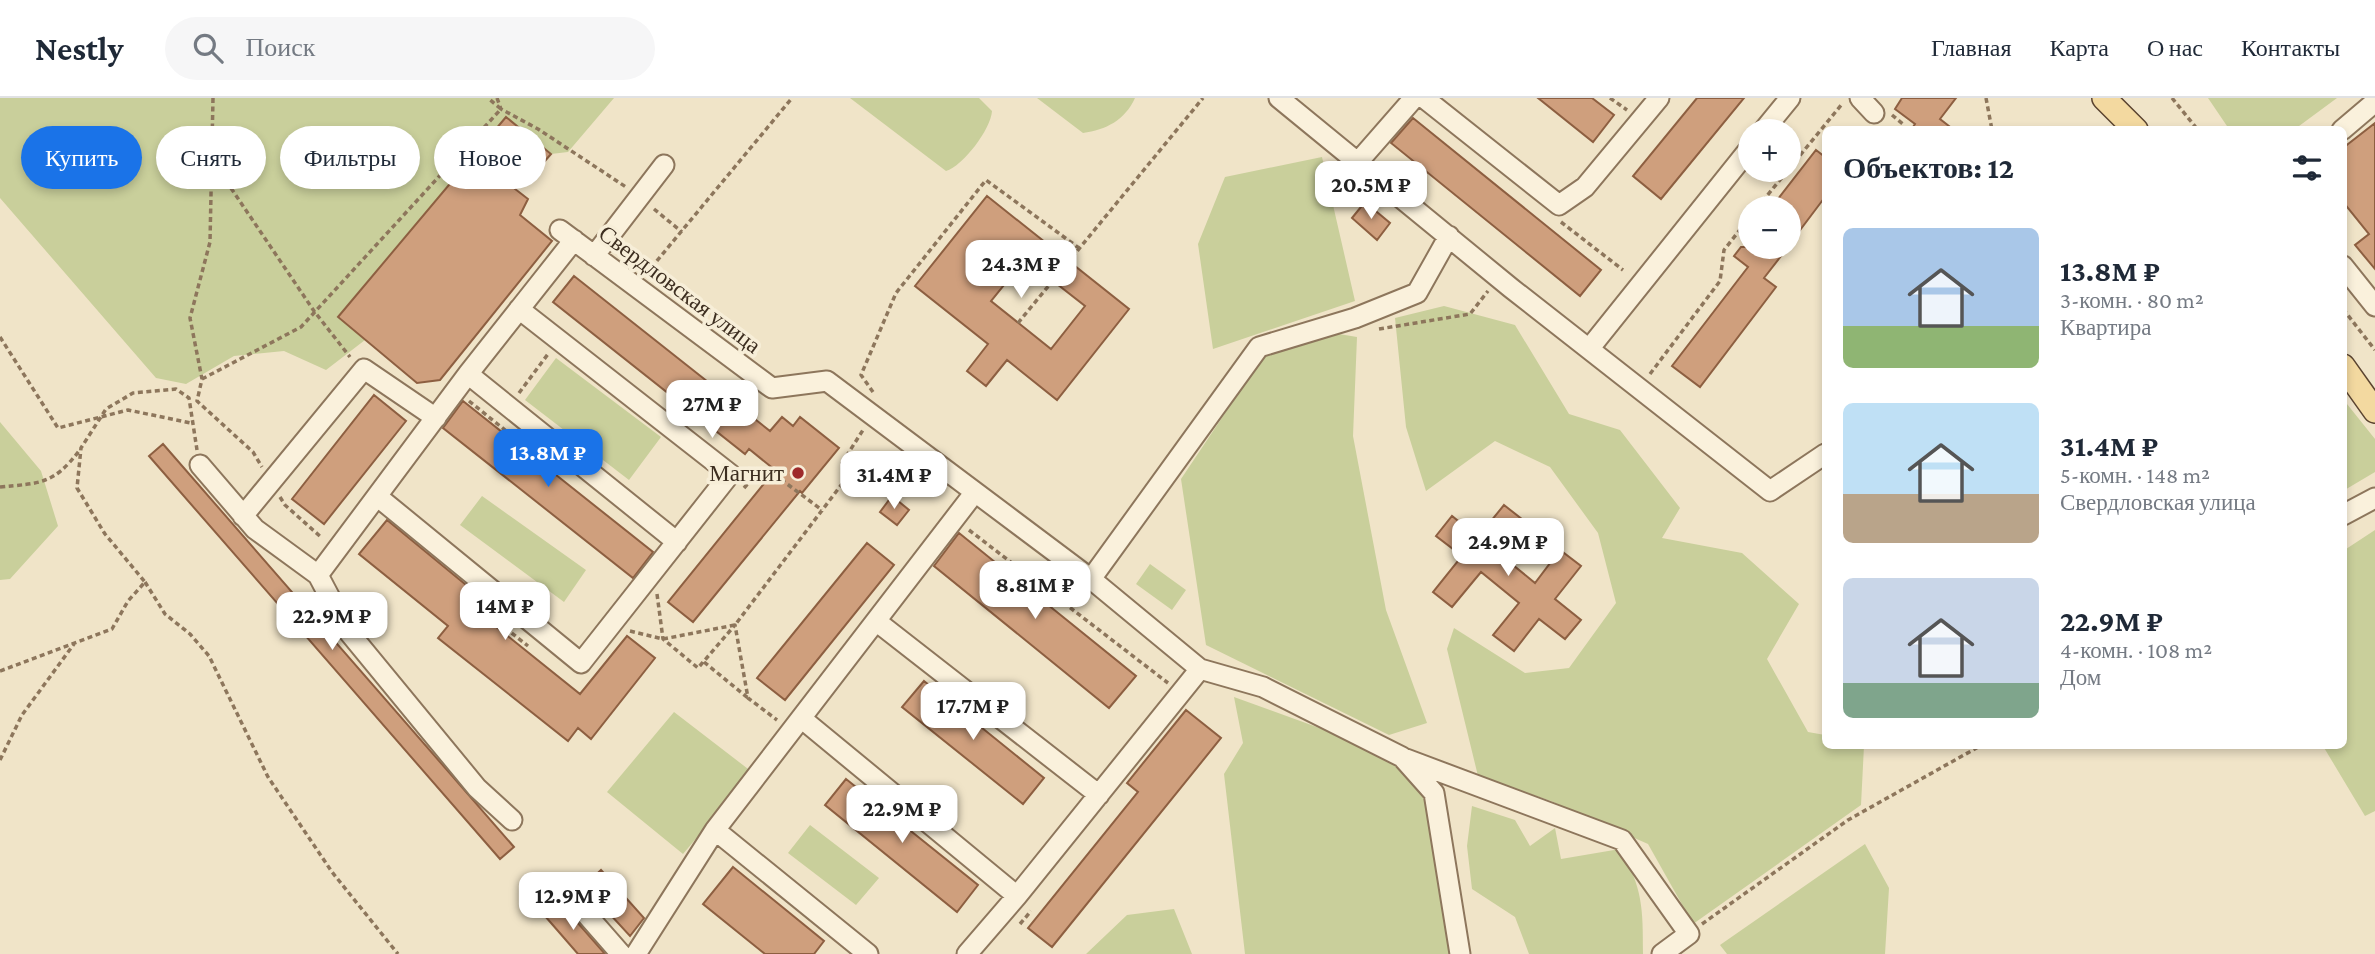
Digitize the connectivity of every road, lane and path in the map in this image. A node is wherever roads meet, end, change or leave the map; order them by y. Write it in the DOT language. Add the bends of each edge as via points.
graph roads {
  1 [pos="213,98"];
  2 [pos="488,98"];
  3 [pos="497,98"];
  4 [pos="792,98"];
  5 [pos="1203,98"];
  6 [pos="1279,98"];
  7 [pos="1414,98"];
  8 [pos="1424,98"];
  9 [pos="1659,98"];
  10 [pos="1790,98"];
  11 [pos="1847,98"];
  12 [pos="1860,98"];
  13 [pos="1986,98"];
  14 [pos="2104,98"];
  15 [pos="2172,98"];
  16 [pos="2375,102"];
  17 [pos="501,109"];
  18 [pos="1874,113"];
  19 [pos="1773,119"];
  20 [pos="213,126"];
  21 [pos="1824,126"];
  22 [pos="1991,126"];
  23 [pos="2132,126"];
  24 [pos="2195,126"];
  25 [pos="2347,126"];
  26 [pos="1822,129"];
  27 [pos="1358,162"];
  28 [pos="1738,163"];
  29 [pos="664,165"];
  30 [pos="211,189"];
  31 [pos="232,189"];
  32 [pos="1767,196"];
  33 [pos="640,197"];
  34 [pos="681,232"];
  35 [pos="1738,232"];
  36 [pos="1449,236"];
  37 [pos="1079,248"];
  38 [pos="594,256"];
  39 [pos="2347,271"];
  40 [pos="645,276"];
  41 [pos="2375,306"];
  42 [pos="519,309"];
  43 [pos="314,311"];
  44 [pos="2347,314"];
  45 [pos="1018,323"];
  46 [pos="0,337"];
  47 [pos="559,340"];
  48 [pos="1589,349"];
  49 [pos="2375,350"];
  50 [pos="362,372"];
  51 [pos="2347,372"];
  52 [pos="468,374"];
  53 [pos="1646,378"];
  54 [pos="202,379"];
  55 [pos="874,393"];
  56 [pos="460,394"];
  57 [pos="509,406"];
  58 [pos="2375,411"];
  59 [pos="102,416"];
  60 [pos="436,418"];
  61 [pos="870,419"];
  62 [pos="191,423"];
  63 [pos="496,423"];
  64 [pos="528,448"];
  65 [pos="81,449"];
  66 [pos="1822,463"];
  67 [pos="200,466"];
  68 [pos="751,480"];
  69 [pos="271,482"];
  70 [pos="0,487"];
  71 [pos="975,492"];
  72 [pos="378,497"];
  73 [pos="2375,498"];
  74 [pos="285,505"];
  75 [pos="822,510"];
  76 [pos="2347,513"];
  77 [pos="243,516"];
  78 [pos="677,542"];
  79 [pos="318,575"];
  80 [pos="1091,579"];
  81 [pos="1067,581"];
  82 [pos="145,582"];
  83 [pos="1055,596"];
  84 [pos="876,621"];
  85 [pos="624,630"];
  86 [pos="76,642"];
  87 [pos="704,662"];
  88 [pos="1200,668"];
  89 [pos="0,671"];
  90 [pos="748,698"];
  91 [pos="801,718"];
  92 [pos="1975,749"];
  93 [pos="1402,757"];
  94 [pos="0,760"];
  95 [pos="1098,795"];
  96 [pos="512,820"];
  97 [pos="715,830"];
  98 [pos="1017,896"];
  99 [pos="579,906"];
  100 [pos="1689,934"];
  101 [pos="398,954"];
  102 [pos="621,954"];
  103 [pos="636,954"];
  104 [pos="868,954"];
  105 [pos="967,954"];
  106 [pos="1460,954"];
  107 [pos="1662,954"];
  1 -- 20 [label="path"];
  2 -- 17 [label="path"];
  3 -- 17 [label="path"];
  4 -- 34 [label="path"];
  5 -- 37 [label="path"];
  6 -- 27 [label="street"];
  7 -- 27 [label="street"];
  8 -- 9 [label="street" via="1559,205 1585,187"];
  10 -- 19 [label="street"];
  11 -- 21 [label="path"];
  12 -- 18 [label="street"];
  13 -- 22 [label="path"];
  14 -- 23 [label="main road"];
  15 -- 24 [label="path"];
  16 -- 25 [label="street"];
  17 -- 33 [label="path"];
  17 -- 43 [label="path"];
  26 -- 32 [label="path"];
  27 -- 36 [label="street"];
  28 -- 48 [label="street"];
  29 -- 33 [label="street"];
  30 -- 54 [label="path" via="210,242 190,318"];
  31 -- 43 [label="path"];
  33 -- 34 [label="path"];
  33 -- 38 [label="street"];
  34 -- 40 [label="path"];
  35 -- 53 [label="path" via="1724,250 1720,281"];
  36 -- 48 [label="street"];
  36 -- 80 [label="street" via="1417,293 1355,318 1259,347"];
  37 -- 45 [label="path"];
  37 -- 55 [label="path" via="986,180 896,293 861,374"];
  38 -- 42 [label="street, Свердловская улица" via="567,235"];
  38 -- 71 [label="street, Свердловская улица" via="772,388 827,381"];
  39 -- 41 [label="street"];
  42 -- 47 [label="street"];
  42 -- 52 [label="street"];
  43 -- 50 [label="path"];
  43 -- 54 [label="path" via="301,327"];
  44 -- 49 [label="path"];
  46 -- 59 [label="path" via="58,428"];
  47 -- 57 [label="path"];
  47 -- 78 [label="street" via="730,474"];
  48 -- 66 [label="street" via="1770,491"];
  50 -- 60 [label="street" via="365,369"];
  50 -- 69 [label="street"];
  51 -- 58 [label="main road"];
  52 -- 57 [label="street"];
  52 -- 60 [label="street"];
  54 -- 69 [label="path" via="197,401 253,452"];
  56 -- 63 [label="path"];
  57 -- 63 [label="path"];
  57 -- 78 [label="street"];
  59 -- 62 [label="path" via="128,410"];
  59 -- 62 [label="path" via="133,393 176,389 190,398"];
  59 -- 65 [label="path"];
  60 -- 72 [label="street"];
  61 -- 75 [label="path" via="842,463 845,480"];
  62 -- 67 [label="path"];
  63 -- 64 [label="path"];
  65 -- 70 [label="path" via="44,483"];
  65 -- 82 [label="path" via="78,488 104,534"];
  67 -- 77 [label="street"];
  68 -- 75 [label="path" via="771,472"];
  69 -- 74 [label="path"];
  69 -- 77 [label="street"];
  71 -- 80 [label="street, Свердловская улица"];
  71 -- 84 [label="street"];
  72 -- 78 [label="street" via="581,663"];
  72 -- 79 [label="street"];
  73 -- 76 [label="street"];
  75 -- 85 [label="path" via="735,625 663,639"];
  77 -- 79 [label="street"];
  79 -- 96 [label="street" via="347,630 477,788"];
  80 -- 88 [label="street, Свердловская улица"];
  81 -- 83 [label="path"];
  82 -- 86 [label="path" via="113,629"];
  82 -- 101 [label="path" via="165,614 209,656 268,777 332,872"];
  84 -- 91 [label="street"];
  84 -- 95 [label="street"];
  86 -- 89 [label="path"];
  86 -- 94 [label="path" via="22,715"];
  87 -- 90 [label="path"];
  88 -- 93 [label="street" via="1263,687"];
  88 -- 95 [label="street"];
  91 -- 97 [label="street"];
  91 -- 98 [label="street"];
  92 -- 100 [label="path" via="1848,820"];
  93 -- 100 [label="street" via="1622,840"];
  93 -- 106 [label="street" via="1434,793"];
  95 -- 98 [label="street"];
  97 -- 103 [label="street"];
  97 -- 104 [label="street"];
  98 -- 105 [label="street"];
  99 -- 102 [label="street"];
  100 -- 107 [label="street"];
}
